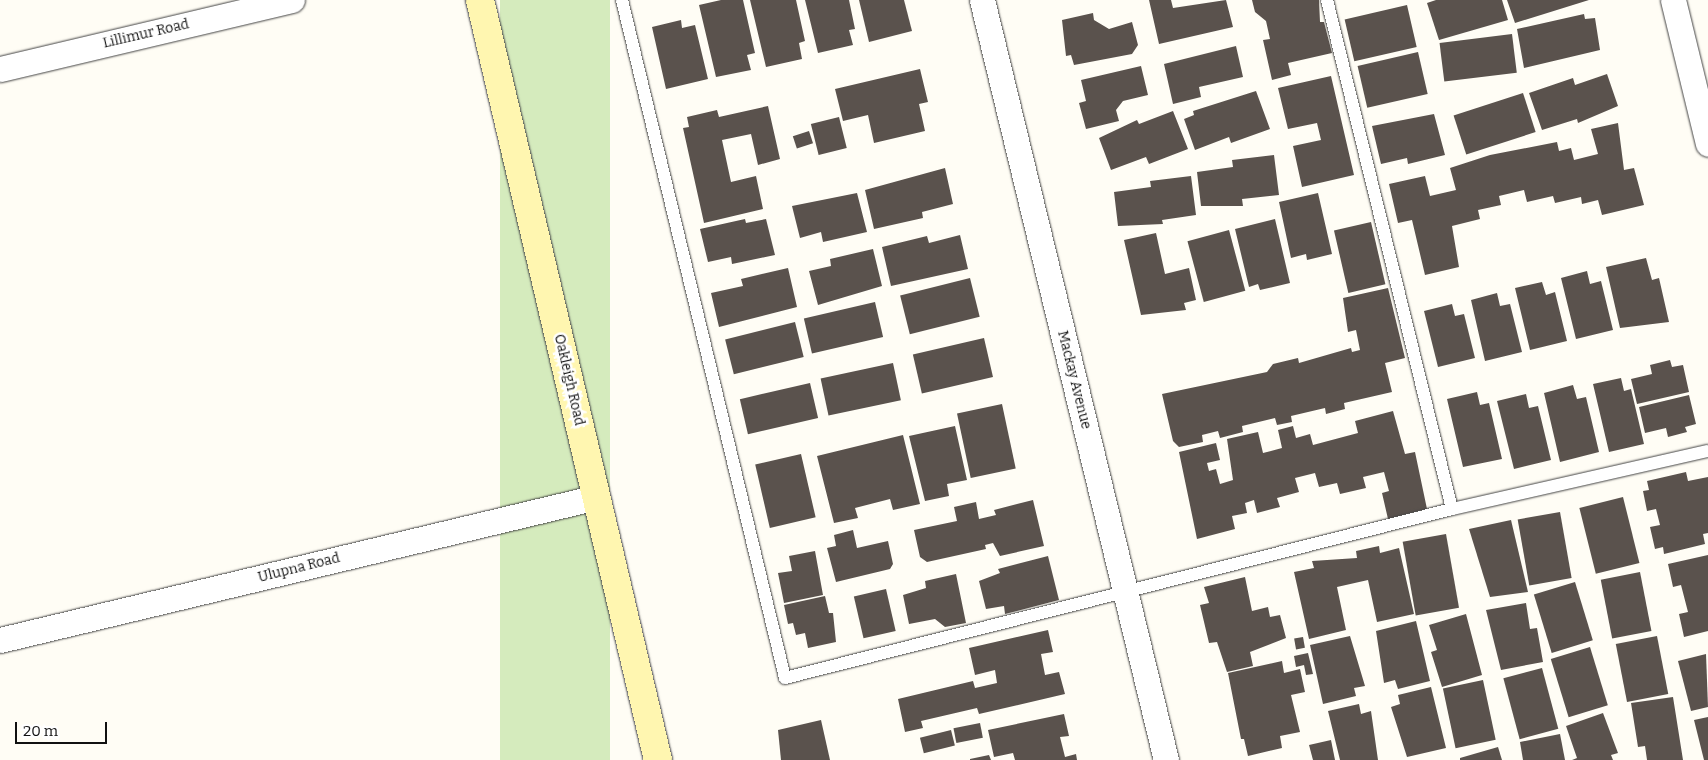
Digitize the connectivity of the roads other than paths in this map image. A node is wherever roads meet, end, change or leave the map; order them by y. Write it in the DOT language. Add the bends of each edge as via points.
graph roads {
  1 [pos="292,0"];
  2 [pos="480,0"];
  3 [pos="622,0"];
  4 [pos="982,0"];
  5 [pos="1327,0"];
  6 [pos="1673,0"];
  7 [pos="0,68"];
  8 [pos="1708,144"];
  9 [pos="1708,451"];
  10 [pos="597,497"];
  11 [pos="1452,509"];
  12 [pos="1126,591"];
  13 [pos="0,640"];
  14 [pos="658,760"];
  15 [pos="1166,760"];
  1 -- 7 [label="street, Lillimur Road"];
  2 -- 10 [label="street, Oakleigh Road"];
  3 -- 12 [label="lane" via="785,678"];
  4 -- 12 [label="street, Mackay Avenue"];
  5 -- 11 [label="lane"];
  6 -- 8 [label="street"];
  9 -- 11 [label="lane"];
  10 -- 13 [label="street, Ulupna Road"];
  10 -- 14 [label="street, Oakleigh Road"];
  11 -- 12 [label="lane"];
  12 -- 15 [label="street, Mackay Avenue"];
}
